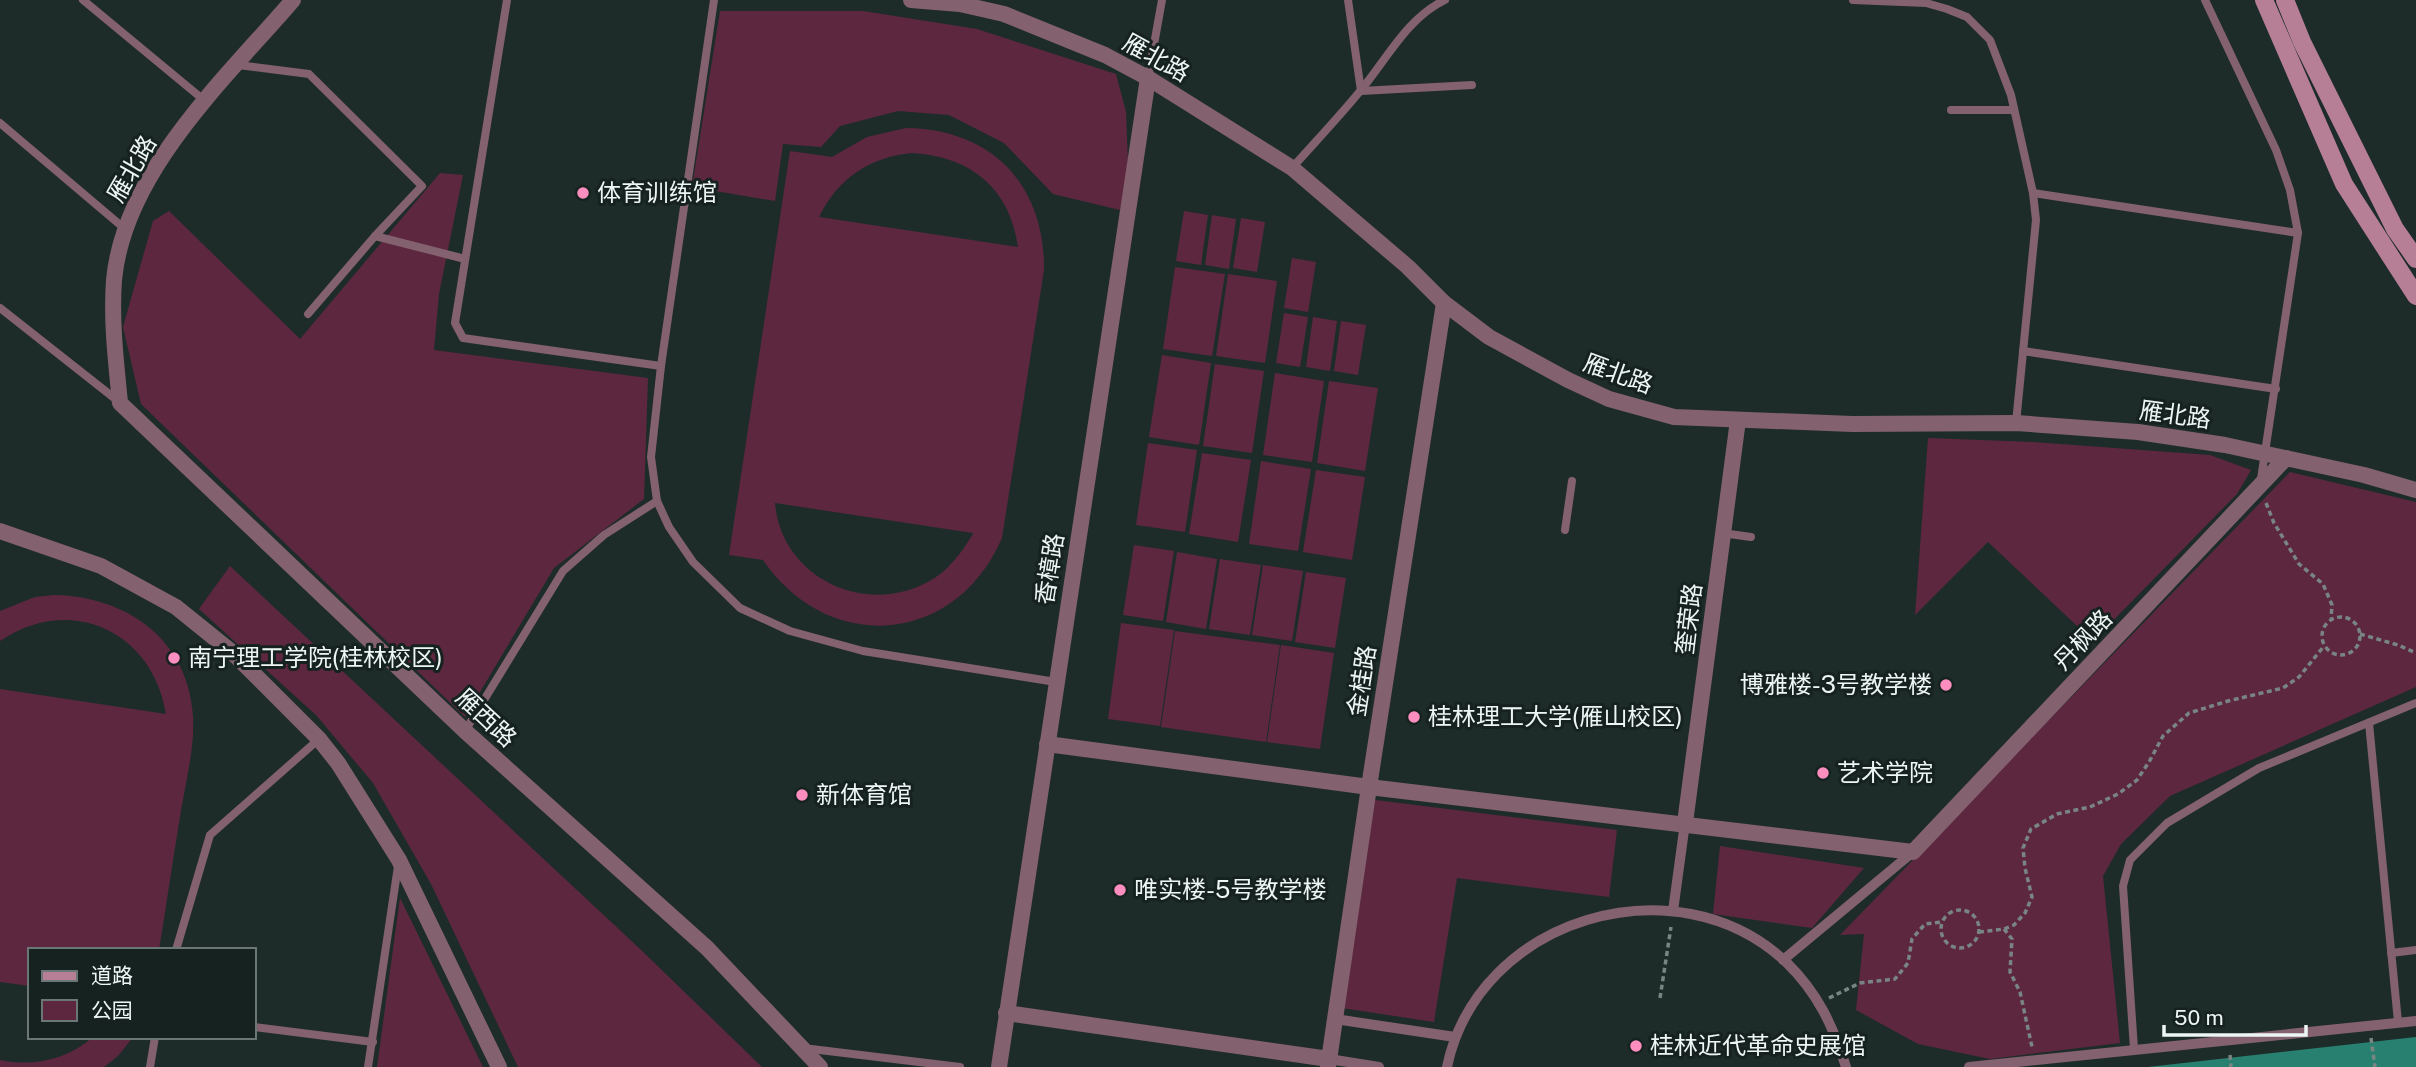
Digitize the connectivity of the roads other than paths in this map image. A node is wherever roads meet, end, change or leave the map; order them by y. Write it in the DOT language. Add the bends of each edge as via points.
graph roads {
  1 [pos="83,0"];
  2 [pos="293,0"];
  3 [pos="507,0"];
  4 [pos="714,0"];
  5 [pos="915,0"];
  6 [pos="1162,0"];
  7 [pos="1348,0"];
  8 [pos="1445,0"];
  9 [pos="1853,0"];
  10 [pos="2205,0"];
  11 [pos="2264,0"];
  12 [pos="2285,0"];
  13 [pos="1896,1"];
  14 [pos="237,65"];
  15 [pos="1148,78"];
  16 [pos="1472,85"];
  17 [pos="1361,91"];
  18 [pos="206,101"];
  19 [pos="1951,110"];
  20 [pos="2014,110"];
  21 [pos="0,124"];
  22 [pos="1292,168"];
  23 [pos="2033,193"];
  24 [pos="125,229"];
  25 [pos="2298,233"];
  26 [pos="375,236"];
  27 [pos="465,259"];
  28 [pos="2416,259"];
  29 [pos="2416,296"];
  30 [pos="1444,303"];
  31 [pos="0,308"];
  32 [pos="308,314"];
  33 [pos="2023,351"];
  34 [pos="661,366"];
  35 [pos="2276,388"];
  36 [pos="120,403"];
  37 [pos="1738,420"];
  38 [pos="2017,423"];
  39 [pos="2266,454"];
  40 [pos="2286,458"];
  41 [pos="1572,481"];
  42 [pos="2260,488"];
  43 [pos="2416,490"];
  44 [pos="657,500"];
  45 [pos="1565,530"];
  46 [pos="0,531"];
  47 [pos="1722,533"];
  48 [pos="1751,537"];
  49 [pos="1056,682"];
  50 [pos="2416,703"];
  51 [pos="2369,723"];
  52 [pos="465,731"];
  53 [pos="319,738"];
  54 [pos="1047,744"];
  55 [pos="1369,787"];
  56 [pos="1685,823"];
  57 [pos="1913,852"];
  58 [pos="399,860"];
  59 [pos="1673,911"];
  60 [pos="177,948"];
  61 [pos="2416,950"];
  62 [pos="2391,953"];
  63 [pos="1783,960"];
  64 [pos="1006,1013"];
  65 [pos="1335,1019"];
  66 [pos="2416,1021"];
  67 [pos="2398,1022"];
  68 [pos="256,1027"];
  69 [pos="1455,1037"];
  70 [pos="155,1039"];
  71 [pos="373,1042"];
  72 [pos="802,1048"];
  73 [pos="2134,1049"];
  74 [pos="1328,1063"];
  75 [pos="150,1067"];
  76 [pos="368,1067"];
  77 [pos="499,1067"];
  78 [pos="820,1067"];
  79 [pos="960,1067"];
  80 [pos="999,1067"];
  81 [pos="1379,1067"];
  82 [pos="1447,1067"];
  83 [pos="1846,1067"];
  84 [pos="1969,1067"];
  1 -- 18 [label="lane"];
  2 -- 14 [label="street, 雁北路"];
  3 -- 27 [label="lane"];
  4 -- 34 [label="lane"];
  5 -- 15 [label="street, 雁北路" via="1004,14 1105,55"];
  6 -- 15 [label="lane"];
  7 -- 17 [label="lane"];
  8 -- 17 [label="lane" via="1410,26"];
  9 -- 13 [label="lane"];
  10 -- 25 [label="lane" via="2276,150"];
  11 -- 29 [label="main road" via="2344,184"];
  12 -- 28 [label="main road" via="2389,216"];
  13 -- 20 [label="lane" via="1947,9 1978,26 1990,40"];
  14 -- 18 [label="street, 雁北路"];
  14 -- 26 [label="lane" via="309,74 422,186"];
  15 -- 22 [label="street, 雁北路"];
  15 -- 49 [label="street, 香樟路"];
  16 -- 17 [label="lane"];
  17 -- 22 [label="lane"];
  18 -- 24 [label="street, 雁北路" via="151,173"];
  19 -- 20 [label="lane"];
  20 -- 23 [label="lane"];
  21 -- 24 [label="lane"];
  22 -- 30 [label="street, 雁北路"];
  23 -- 25 [label="lane"];
  23 -- 33 [label="lane" via="2036,220"];
  24 -- 36 [label="street, 雁北路" via="114,277 112,320"];
  25 -- 35 [label="lane"];
  26 -- 27 [label="lane"];
  26 -- 32 [label="lane"];
  27 -- 34 [label="lane" via="455,323 463,338"];
  30 -- 37 [label="street, 雁北路" via="1489,337 1609,399 1674,417"];
  30 -- 55 [label="street, 金桂路"];
  31 -- 36 [label="lane"];
  33 -- 35 [label="lane"];
  33 -- 38 [label="lane"];
  34 -- 44 [label="lane" via="651,457"];
  35 -- 39 [label="lane"];
  36 -- 52 [label="street, 雁西路"];
  37 -- 38 [label="street, 雁北路"];
  37 -- 47 [label="street, 奎荣路"];
  38 -- 39 [label="street, 雁北路" via="2190,438"];
  39 -- 40 [label="street, 雁北路"];
  39 -- 42 [label="lane"];
  40 -- 42 [label="street, 丹枫路"];
  40 -- 43 [label="street, 雁北路"];
  41 -- 45 [label="lane"];
  42 -- 57 [label="street, 丹枫路"];
  44 -- 49 [label="lane" via="693,562 740,608 771,623 863,651"];
  44 -- 52 [label="lane" via="604,535 563,571"];
  46 -- 53 [label="street" via="101,566 176,607 233,653"];
  47 -- 48 [label="lane"];
  47 -- 56 [label="street, 奎荣路"];
  49 -- 54 [label="street, 香樟路"];
  50 -- 51 [label="lane"];
  51 -- 62 [label="lane"];
  51 -- 73 [label="lane" via="2259,768 2166,823 2130,860 2123,886"];
  52 -- 72 [label="street, 雁西路" via="707,948"];
  53 -- 58 [label="street"];
  53 -- 60 [label="lane" via="210,835"];
  54 -- 55 [label="street"];
  54 -- 64 [label="street, 香樟路"];
  55 -- 56 [label="street"];
  55 -- 65 [label="street, 金桂路"];
  56 -- 57 [label="street"];
  56 -- 59 [label="street"];
  57 -- 63 [label="street"];
  58 -- 71 [label="lane"];
  58 -- 77 [label="street"];
  59 -- 63 [label="street" via="1737,930"];
  59 -- 69 [label="street" via="1606,913 1544,937 1492,980"];
  61 -- 62 [label="lane"];
  62 -- 67 [label="lane"];
  63 -- 83 [label="street" via="1831,1023"];
  64 -- 74 [label="street"];
  64 -- 80 [label="street, 香樟路"];
  65 -- 69 [label="street"];
  65 -- 74 [label="street, 金桂路"];
  66 -- 67 [label="street"];
  67 -- 73 [label="street"];
  68 -- 71 [label="lane"];
  69 -- 82 [label="street"];
  70 -- 75 [label="lane"];
  71 -- 76 [label="lane"];
  72 -- 78 [label="street, 雁西路"];
  72 -- 79 [label="lane"];
  73 -- 84 [label="street"];
  74 -- 81 [label="street"];
}
